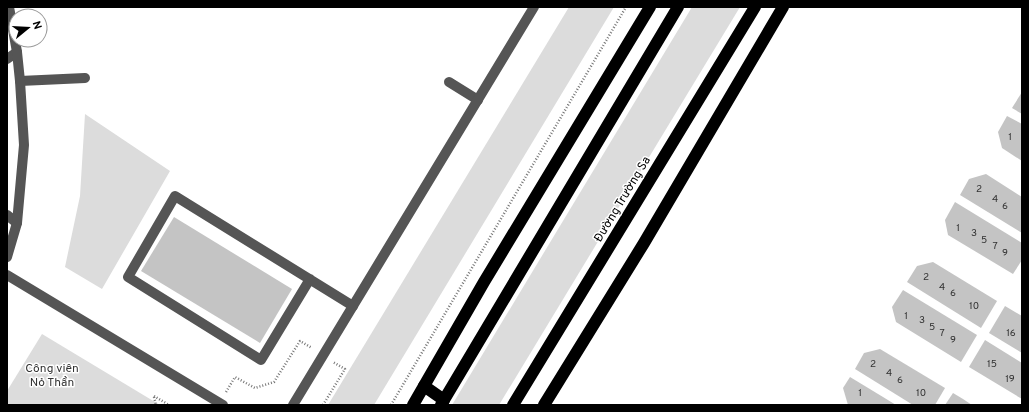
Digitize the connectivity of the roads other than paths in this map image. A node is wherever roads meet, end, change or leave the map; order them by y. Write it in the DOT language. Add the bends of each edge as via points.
graph roads {
  1 [pos="9,7"];
  2 [pos="534,7"];
  3 [pos="650,7"];
  4 [pos="678,7"];
  5 [pos="755,7"];
  6 [pos="784,7"];
  7 [pos="17,52"];
  8 [pos="7,59"];
  9 [pos="85,78"];
  10 [pos="20,81"];
  11 [pos="449,82"];
  12 [pos="478,100"];
  13 [pos="7,215"];
  14 [pos="18,223"];
  15 [pos="7,257"];
  16 [pos="7,275"];
  17 [pos="310,279"];
  18 [pos="353,306"];
  19 [pos="424,386"];
  20 [pos="443,402"];
  21 [pos="221,404"];
  22 [pos="293,405"];
  23 [pos="413,405"];
  24 [pos="513,405"];
  25 [pos="544,405"];
  1 -- 7 [label="street"];
  2 -- 12 [label="street"];
  3 -- 19 [label="highway"];
  4 -- 20 [label="highway"];
  5 -- 24 [label="highway, Đường Trường Sa"];
  6 -- 25 [label="highway"];
  7 -- 8 [label="street"];
  7 -- 10 [label="street"];
  9 -- 10 [label="street"];
  10 -- 14 [label="street" via="24,145"];
  11 -- 12 [label="street"];
  12 -- 18 [label="street"];
  13 -- 14 [label="street"];
  14 -- 15 [label="street"];
  16 -- 21 [label="street"];
  17 -- 17 [label="street" via="175,196 128,278 260,360"];
  17 -- 18 [label="street"];
  18 -- 22 [label="street"];
  19 -- 20 [label="highway"];
  19 -- 23 [label="highway"];
}
